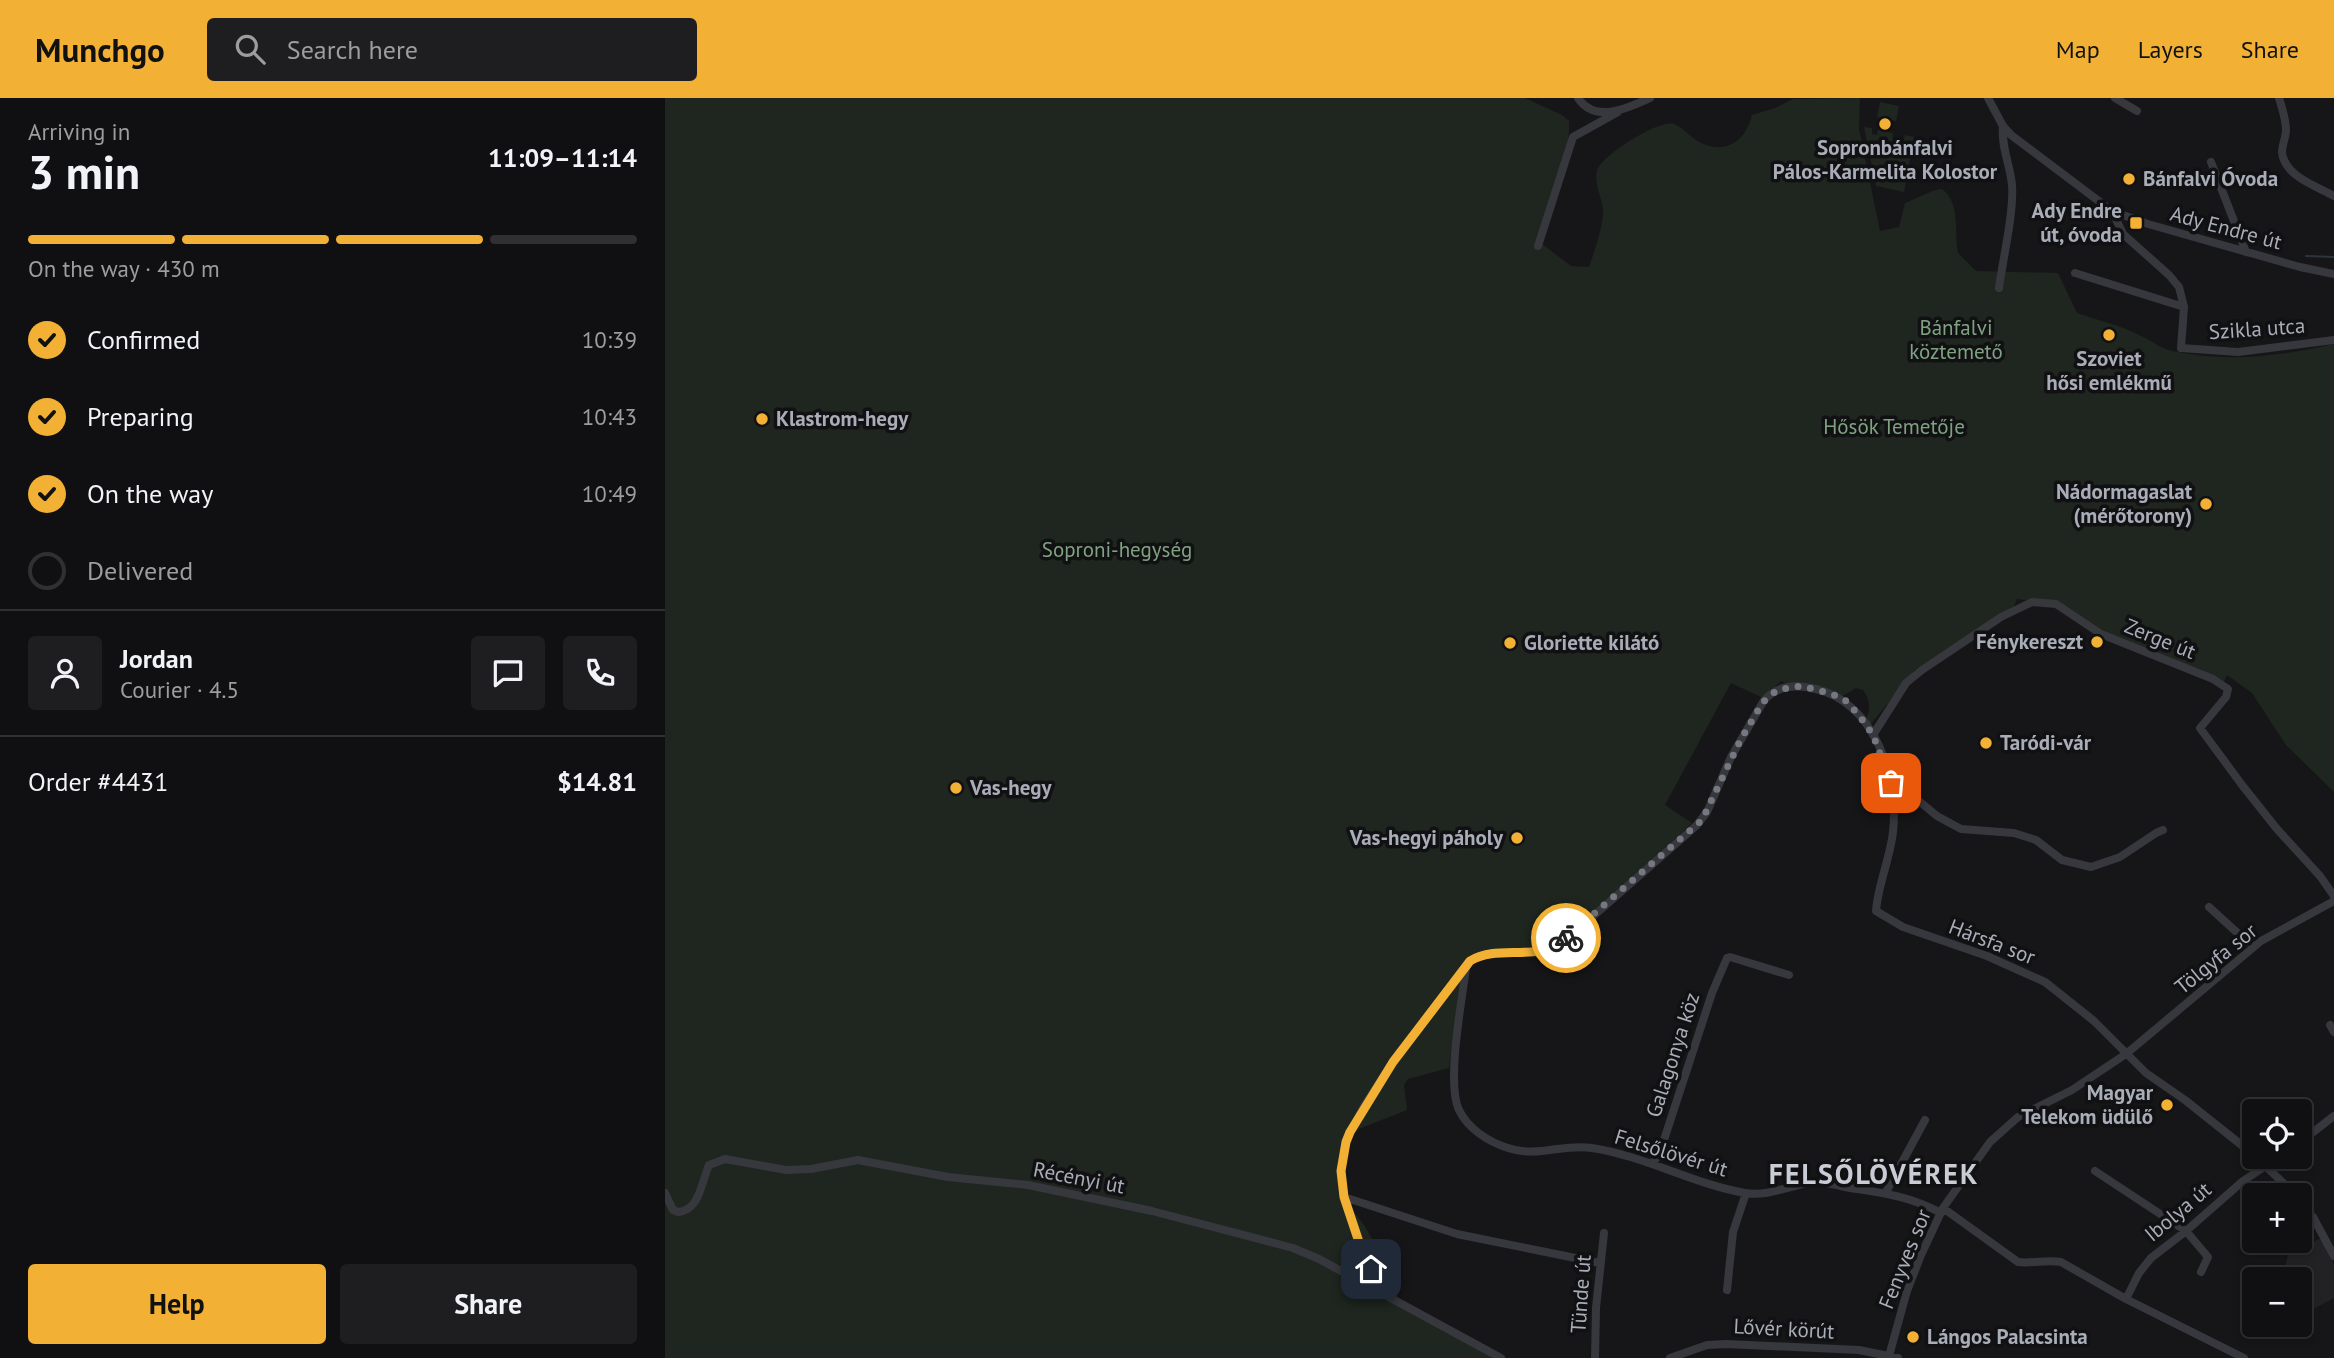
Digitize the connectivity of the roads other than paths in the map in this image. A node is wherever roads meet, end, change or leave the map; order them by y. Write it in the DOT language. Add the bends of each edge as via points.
graph roads {
  1 [pos="1578,98"];
  2 [pos="1650,98"];
  3 [pos="1988,98"];
  4 [pos="2115,98"];
  5 [pos="2279,98"];
  6 [pos="2137,111"];
  7 [pos="1618,112"];
  8 [pos="2003,126"];
  9 [pos="2211,162"];
  10 [pos="2334,196"];
  11 [pos="2112,211"];
  12 [pos="1538,246"];
  13 [pos="2246,252"];
  14 [pos="2075,273"];
  15 [pos="2334,274"];
  16 [pos="1999,288"];
  17 [pos="2184,307"];
  18 [pos="2334,340"];
  19 [pos="1873,735"];
  20 [pos="1894,792"];
  21 [pos="2163,831"];
  22 [pos="2334,899"];
  23 [pos="2209,907"];
  24 [pos="2253,947"];
  25 [pos="1466,968"];
  26 [pos="1789,975"];
  27 [pos="2126,1054"];
  28 [pos="2334,1116"];
  29 [pos="1925,1120"];
  30 [pos="2312,1133"];
  31 [pos="2242,1146"];
  32 [pos="1652,1163"];
  33 [pos="2265,1169"];
  34 [pos="2271,1169"];
  35 [pos="2095,1171"];
  36 [pos="2284,1183"];
  37 [pos="1886,1192"];
  38 [pos="665,1193"];
  39 [pos="1746,1193"];
  40 [pos="1344,1197"];
  41 [pos="1942,1210"];
  42 [pos="2312,1216"];
  43 [pos="2186,1231"];
  44 [pos="1604,1233"];
  45 [pos="2334,1256"];
  46 [pos="1600,1264"];
  47 [pos="2201,1272"];
  48 [pos="1727,1290"];
  49 [pos="1382,1292"];
  50 [pos="2126,1299"];
  51 [pos="1894,1357"];
  52 [pos="1501,1358"];
  53 [pos="1595,1358"];
  54 [pos="1670,1358"];
  55 [pos="2244,1358"];
  1 -- 7 [label="street" via="1590,109"];
  2 -- 7 [label="street"];
  3 -- 8 [label="street, Ady Endre út"];
  4 -- 6 [label="street"];
  5 -- 10 [label="street" via="2286,123 2285,163 2298,177"];
  7 -- 12 [label="street" via="1573,137"];
  8 -- 11 [label="street, Ady Endre út"];
  8 -- 16 [label="street" via="2012,200"];
  9 -- 13 [label="street"];
  11 -- 13 [label="street, Ady Endre út"];
  11 -- 17 [label="street, Szikla utca" via="2123,234 2176,283"];
  13 -- 15 [label="street, Ady Endre út"];
  14 -- 17 [label="street, Szikla utca"];
  17 -- 18 [label="street, Szikla utca" via="2181,348 2238,352"];
  19 -- 20 [label="street, Hársfa sor"];
  19 -- 22 [label="street, Zerge út" via="1906,683 1922,670 2022,606 2037,601 2056,604 2101,634 2228,689 2200,728"];
  19 -- 25 [label="street, Hársfa sor" via="1838,696 1801,686 1768,695 1696,826 1558,947 1473,958"];
  20 -- 21 [label="street" via="1919,801 1961,829 2014,833 2036,840 2062,860 2091,867 2111,862"];
  20 -- 27 [label="street, Hársfa sor" via="1892,844 1876,911 1903,927 2035,976 2094,1021"];
  22 -- 24 [label="street, Tölgyfa sor"];
  23 -- 24 [label="street"];
  24 -- 27 [label="street, Tölgyfa sor"];
  25 -- 32 [label="street, Felsőlövér út" via="1455,1077 1458,1108 1466,1122 1493,1142 1522,1152 1589,1147"];
  25 -- 40 [label="street" via="1393,1062 1350,1132 1341,1171"];
  26 -- 32 [label="street, Galagonya köz" via="1727,958"];
  27 -- 31 [label="street, Hársfa sor"];
  27 -- 41 [label="street, Fenyves sor" via="2005,1128"];
  28 -- 30 [label="street"];
  29 -- 37 [label="street"];
  32 -- 39 [label="street, Felsőlövér út"];
  33 -- 43 [label="street, Ibolya út" via="2243,1181"];
  34 -- 36 [label="street, Hársfa sor"];
  35 -- 43 [label="street"];
  37 -- 39 [label="street, Felsőlövér út" via="1813,1182"];
  37 -- 41 [label="street, Felsőlövér út"];
  38 -- 49 [label="street, Récényi út" via="673,1209 687,1211 696,1202 709,1165 725,1159 786,1170 869,1161 948,1177 1028,1185 1152,1211 1293,1248"];
  39 -- 48 [label="street" via="1733,1232"];
  40 -- 46 [label="street" via="1457,1234"];
  40 -- 49 [label="street"];
  41 -- 50 [label="street, Felsőlövér út" via="2018,1262 2061,1262"];
  41 -- 51 [label="street, Fenyves sor" via="1907,1291"];
  42 -- 45 [label="street"];
  43 -- 47 [label="street" via="2208,1257"];
  43 -- 50 [label="street, Ibolya út" via="2151,1258"];
  44 -- 46 [label="street, Tünde út"];
  46 -- 53 [label="street, Tünde út"];
  49 -- 52 [label="street, Récényi út"];
  50 -- 55 [label="street, Felsőlövér út"];
  51 -- 54 [label="street, Lővér körút" via="1859,1350 1727,1344 1699,1347"];
}
